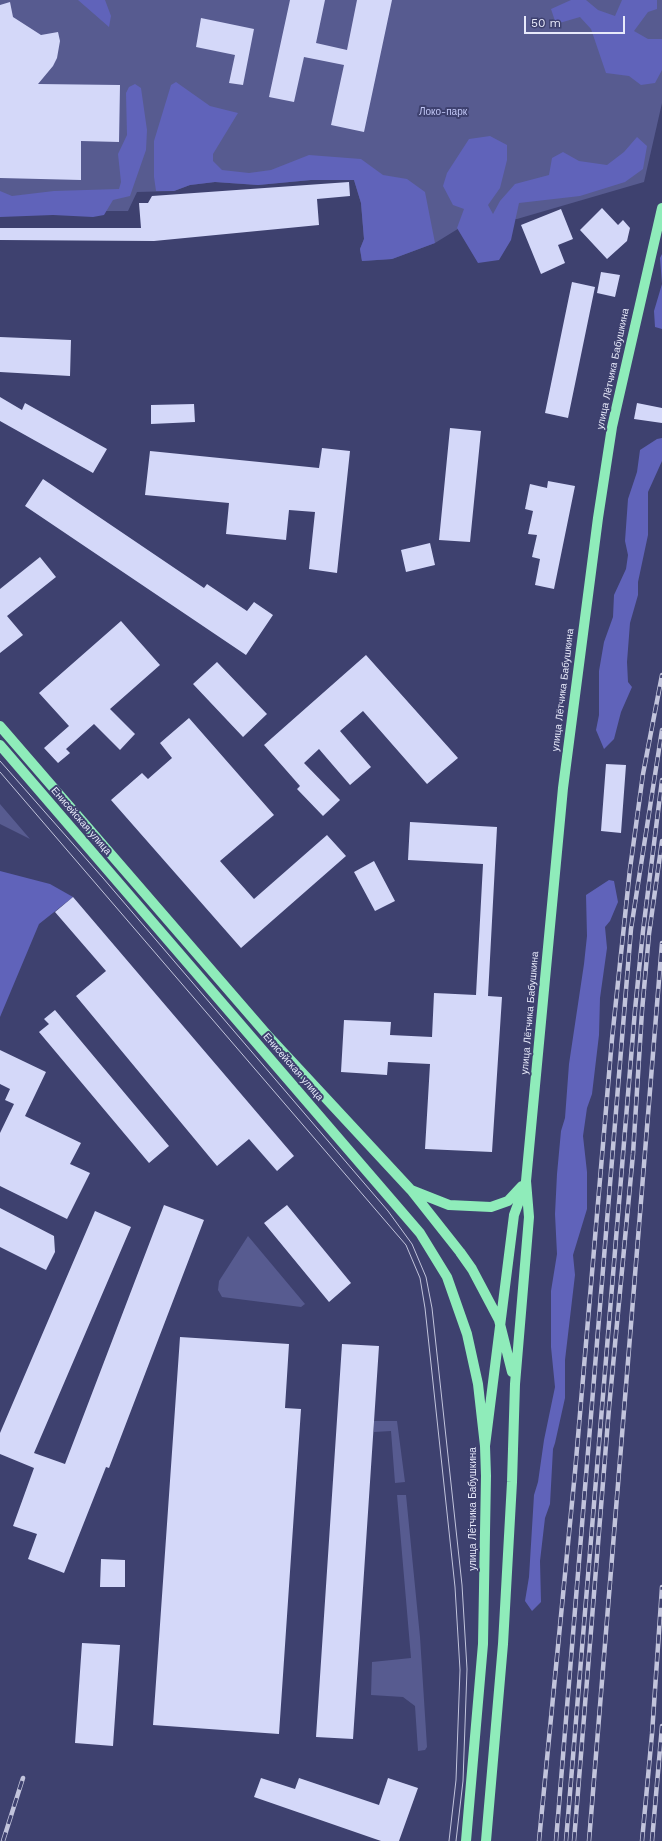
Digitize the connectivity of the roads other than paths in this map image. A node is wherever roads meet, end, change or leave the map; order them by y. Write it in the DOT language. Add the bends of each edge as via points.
graph roads {
  1 [pos="662,208"];
  2 [pos="0,726"];
  3 [pos="0,745"];
  4 [pos="526,1181"];
  5 [pos="411,1190"];
  6 [pos="499,1320"];
  7 [pos="515,1384"];
  8 [pos="485,1446"];
  9 [pos="466,1841"];
  10 [pos="486,1841"];
  1 -- 4 [label="main road, улица Лётчика Бабушкина" via="612,427 598,518 562,788"];
  2 -- 5 [label="main road, Енисейская улица" via="269,1037"];
  3 -- 8 [label="main road, Енисейская улица" via="420,1233 447,1277 467,1334 478,1384"];
  4 -- 5 [label="main road" via="508,1201 491,1206 449,1205"];
  4 -- 6 [label="main road, улица Лётчика Бабушкина" via="514,1215"];
  4 -- 7 [label="main road, улица Лётчика Бабушкина" via="529,1217"];
  5 -- 6 [label="main road, Енисейская улица" via="472,1269"];
  6 -- 7 [label="main road, Енисейская улица"];
  6 -- 8 [label="main road, улица Лётчика Бабушкина"];
  7 -- 10 [label="main road, улица Лётчика Бабушкина" via="504,1636"];
  8 -- 9 [label="main road, улица Лётчика Бабушкина" via="483,1644"];
}
